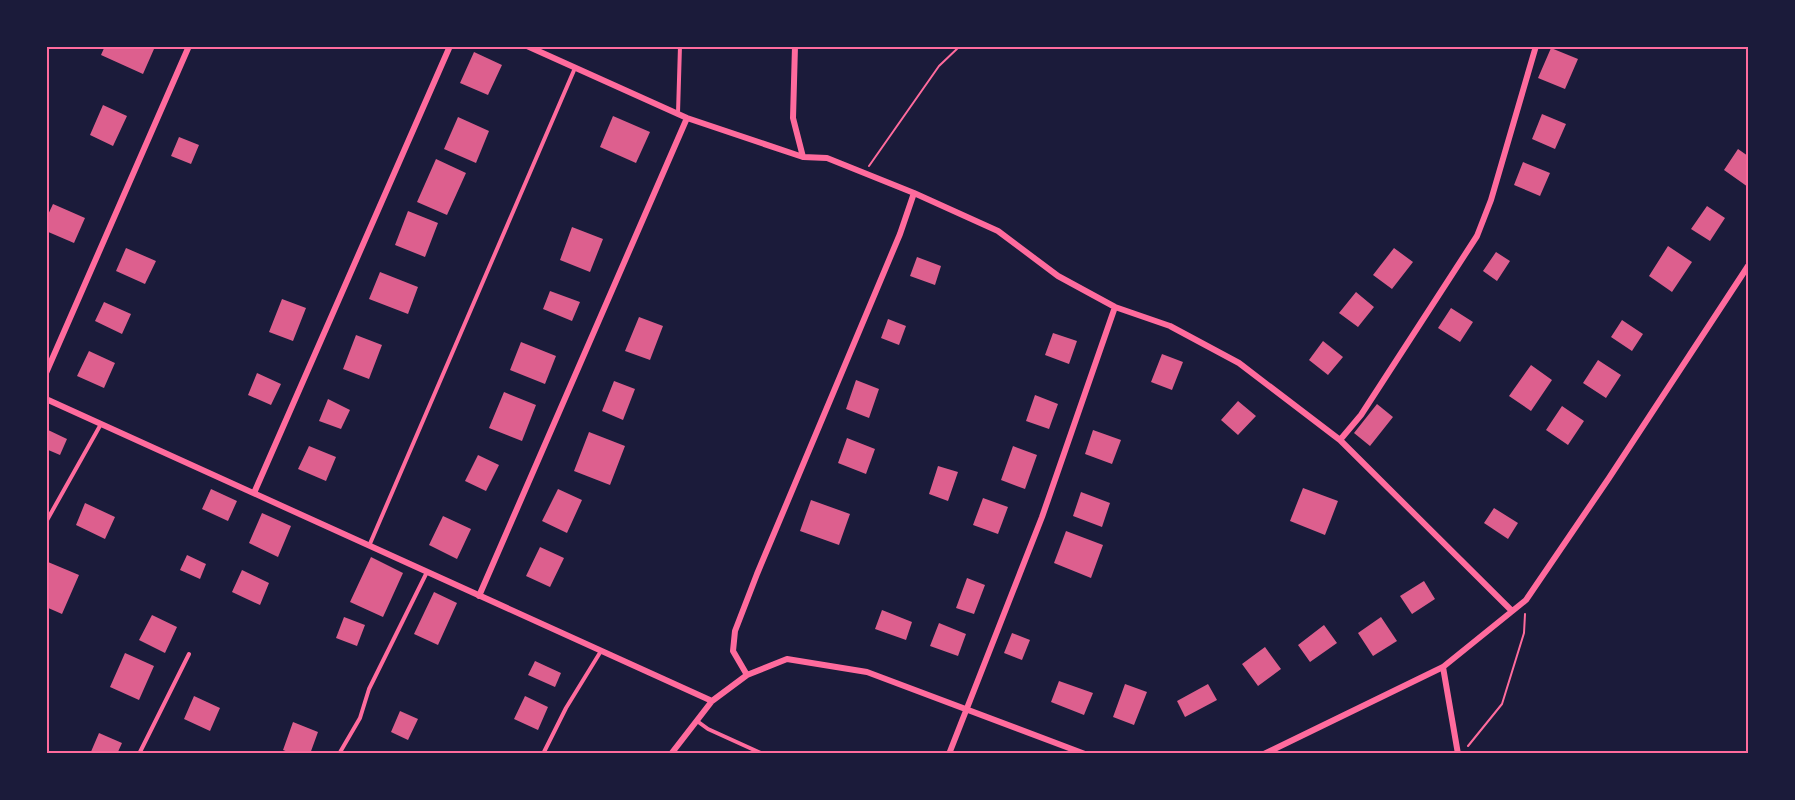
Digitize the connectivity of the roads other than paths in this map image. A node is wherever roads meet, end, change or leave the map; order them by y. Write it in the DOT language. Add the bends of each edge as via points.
graph roads {
  1 [pos="189,46"];
  2 [pos="450,46"];
  3 [pos="527,46"];
  4 [pos="544,46"];
  5 [pos="680,46"];
  6 [pos="795,46"];
  7 [pos="1536,46"];
  8 [pos="544,54"];
  9 [pos="575,68"];
  10 [pos="678,113"];
  11 [pos="687,118"];
  12 [pos="803,157"];
  13 [pos="914,193"];
  14 [pos="1749,266"];
  15 [pos="1115,307"];
  16 [pos="46,373"];
  17 [pos="46,399"];
  18 [pos="101,424"];
  19 [pos="1340,440"];
  20 [pos="254,493"];
  21 [pos="46,522"];
  22 [pos="369,546"];
  23 [pos="427,572"];
  24 [pos="479,596"];
  25 [pos="1512,611"];
  26 [pos="601,651"];
  27 [pos="189,654"];
  28 [pos="1443,667"];
  29 [pos="747,675"];
  30 [pos="712,701"];
  31 [pos="967,708"];
  32 [pos="696,720"];
  33 [pos="139,753"];
  34 [pos="339,753"];
  35 [pos="543,753"];
  36 [pos="671,753"];
  37 [pos="763,753"];
  38 [pos="949,753"];
  39 [pos="1085,753"];
  40 [pos="1264,753"];
  41 [pos="1460,753"];
  1 -- 16 [label="street"];
  2 -- 20 [label="street"];
  3 -- 8 [label="street"];
  4 -- 8 [label="street"];
  5 -- 10 [label="lane"];
  6 -- 12 [label="street" via="793,118"];
  7 -- 19 [label="street" via="1477,236 1361,415"];
  8 -- 9 [label="street"];
  9 -- 10 [label="street"];
  9 -- 22 [label="lane"];
  10 -- 11 [label="street"];
  11 -- 12 [label="street"];
  11 -- 24 [label="street"];
  12 -- 13 [label="street" via="826,158"];
  13 -- 15 [label="street" via="998,231 1058,276"];
  13 -- 29 [label="street" via="735,631 733,651"];
  14 -- 25 [label="street" via="1526,600"];
  15 -- 19 [label="street" via="1170,326 1239,363"];
  15 -- 31 [label="street" via="1042,517"];
  17 -- 18 [label="street"];
  18 -- 20 [label="street"];
  18 -- 21 [label="lane"];
  19 -- 25 [label="street"];
  20 -- 22 [label="street"];
  22 -- 23 [label="street"];
  23 -- 24 [label="street"];
  23 -- 34 [label="lane" via="369,689 360,717"];
  24 -- 26 [label="street"];
  25 -- 28 [label="street"];
  26 -- 30 [label="street"];
  26 -- 35 [label="lane"];
  27 -- 33 [label="lane"];
  28 -- 40 [label="street"];
  28 -- 41 [label="street"];
  29 -- 30 [label="street"];
  29 -- 31 [label="street" via="787,659 867,672"];
  30 -- 32 [label="street"];
  31 -- 38 [label="street"];
  31 -- 39 [label="street"];
  32 -- 36 [label="street"];
  32 -- 37 [label="lane"];
}
